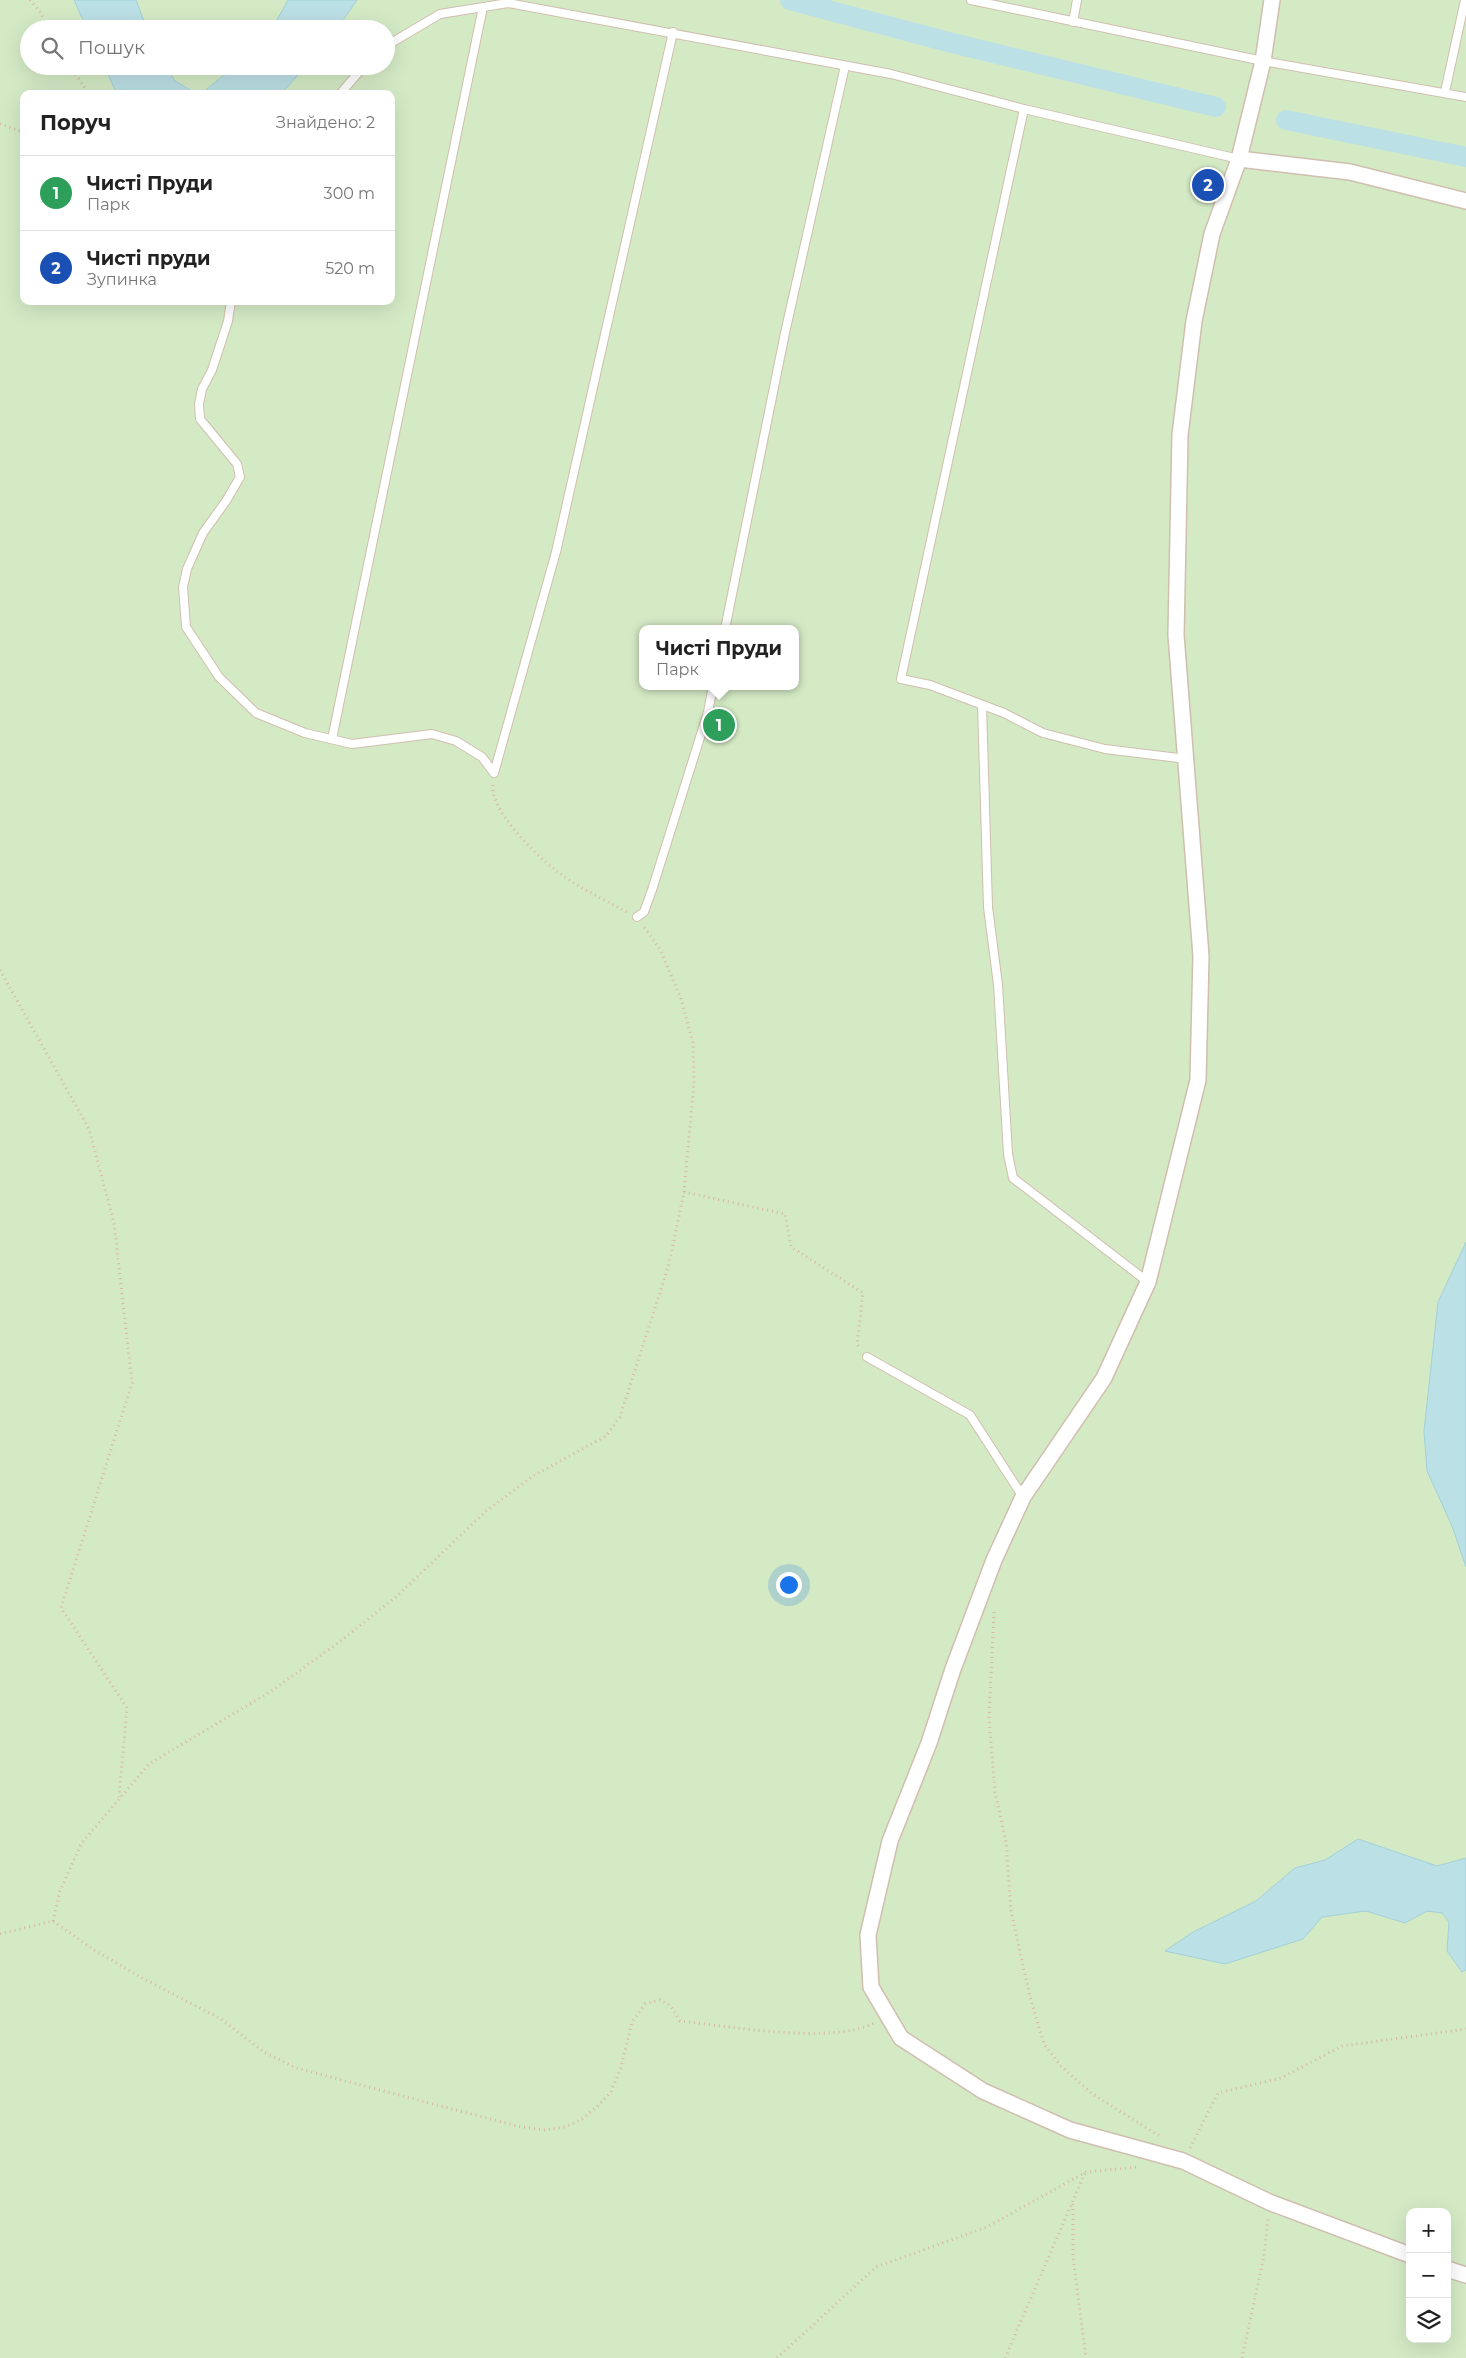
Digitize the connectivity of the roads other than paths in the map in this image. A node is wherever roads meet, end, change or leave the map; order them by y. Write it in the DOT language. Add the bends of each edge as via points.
graph roads {
  1 [pos="971,0"];
  2 [pos="1077,0"];
  3 [pos="1272,0"];
  4 [pos="1465,0"];
  5 [pos="483,7"];
  6 [pos="1074,22"];
  7 [pos="673,32"];
  8 [pos="395,41"];
  9 [pos="1263,62"];
  10 [pos="845,66"];
  11 [pos="356,75"];
  12 [pos="343,90"];
  13 [pos="1445,92"];
  14 [pos="1466,97"];
  15 [pos="1024,109"];
  16 [pos="1239,159"];
  17 [pos="1466,201"];
  18 [pos="230,305"];
  19 [pos="726,625"];
  20 [pos="712,690"];
  21 [pos="982,705"];
  22 [pos="332,739"];
  23 [pos="1187,759"];
  24 [pos="637,917"];
  25 [pos="1148,1282"];
  26 [pos="867,1357"];
  27 [pos="1023,1497"];
  28 [pos="1406,2253"];
  29 [pos="1451,2270"];
  30 [pos="1466,2276"];
  1 -- 6 [label="lane"];
  2 -- 6 [label="lane"];
  3 -- 9 [label="street"];
  4 -- 13 [label="lane"];
  5 -- 7 [label="lane" via="508,3"];
  5 -- 8 [label="lane" via="440,14"];
  5 -- 22 [label="lane"];
  6 -- 9 [label="lane"];
  7 -- 10 [label="lane"];
  7 -- 22 [label="lane" via="556,552 494,773 482,757 456,741 432,734 352,744"];
  9 -- 13 [label="lane"];
  9 -- 16 [label="street"];
  10 -- 15 [label="lane" via="891,74"];
  10 -- 19 [label="lane" via="785,333"];
  11 -- 12 [label="lane"];
  13 -- 14 [label="lane"];
  15 -- 16 [label="lane"];
  15 -- 21 [label="lane" via="901,679 930,685"];
  16 -- 17 [label="street" via="1350,172"];
  16 -- 23 [label="street" via="1212,234 1194,321 1180,434 1176,635"];
  18 -- 22 [label="lane" via="212,370 198,404 200,419 237,464 240,477 203,534 187,569 183,587 186,627 219,677 248,707 287,726"];
  20 -- 24 [label="lane" via="652,890 644,912"];
  21 -- 23 [label="lane" via="1044,733 1105,749"];
  21 -- 25 [label="lane" via="988,907 998,985 1008,1154 1013,1178"];
  23 -- 25 [label="street" via="1201,956 1198,1080"];
  25 -- 27 [label="street" via="1104,1378"];
  26 -- 27 [label="lane" via="970,1416"];
  27 -- 28 [label="street" via="994,1560 929,1743 890,1841 868,1935 871,1987 901,2038 983,2091 1070,2130 1183,2161 1269,2202"];
  29 -- 30 [label="street"];
}
